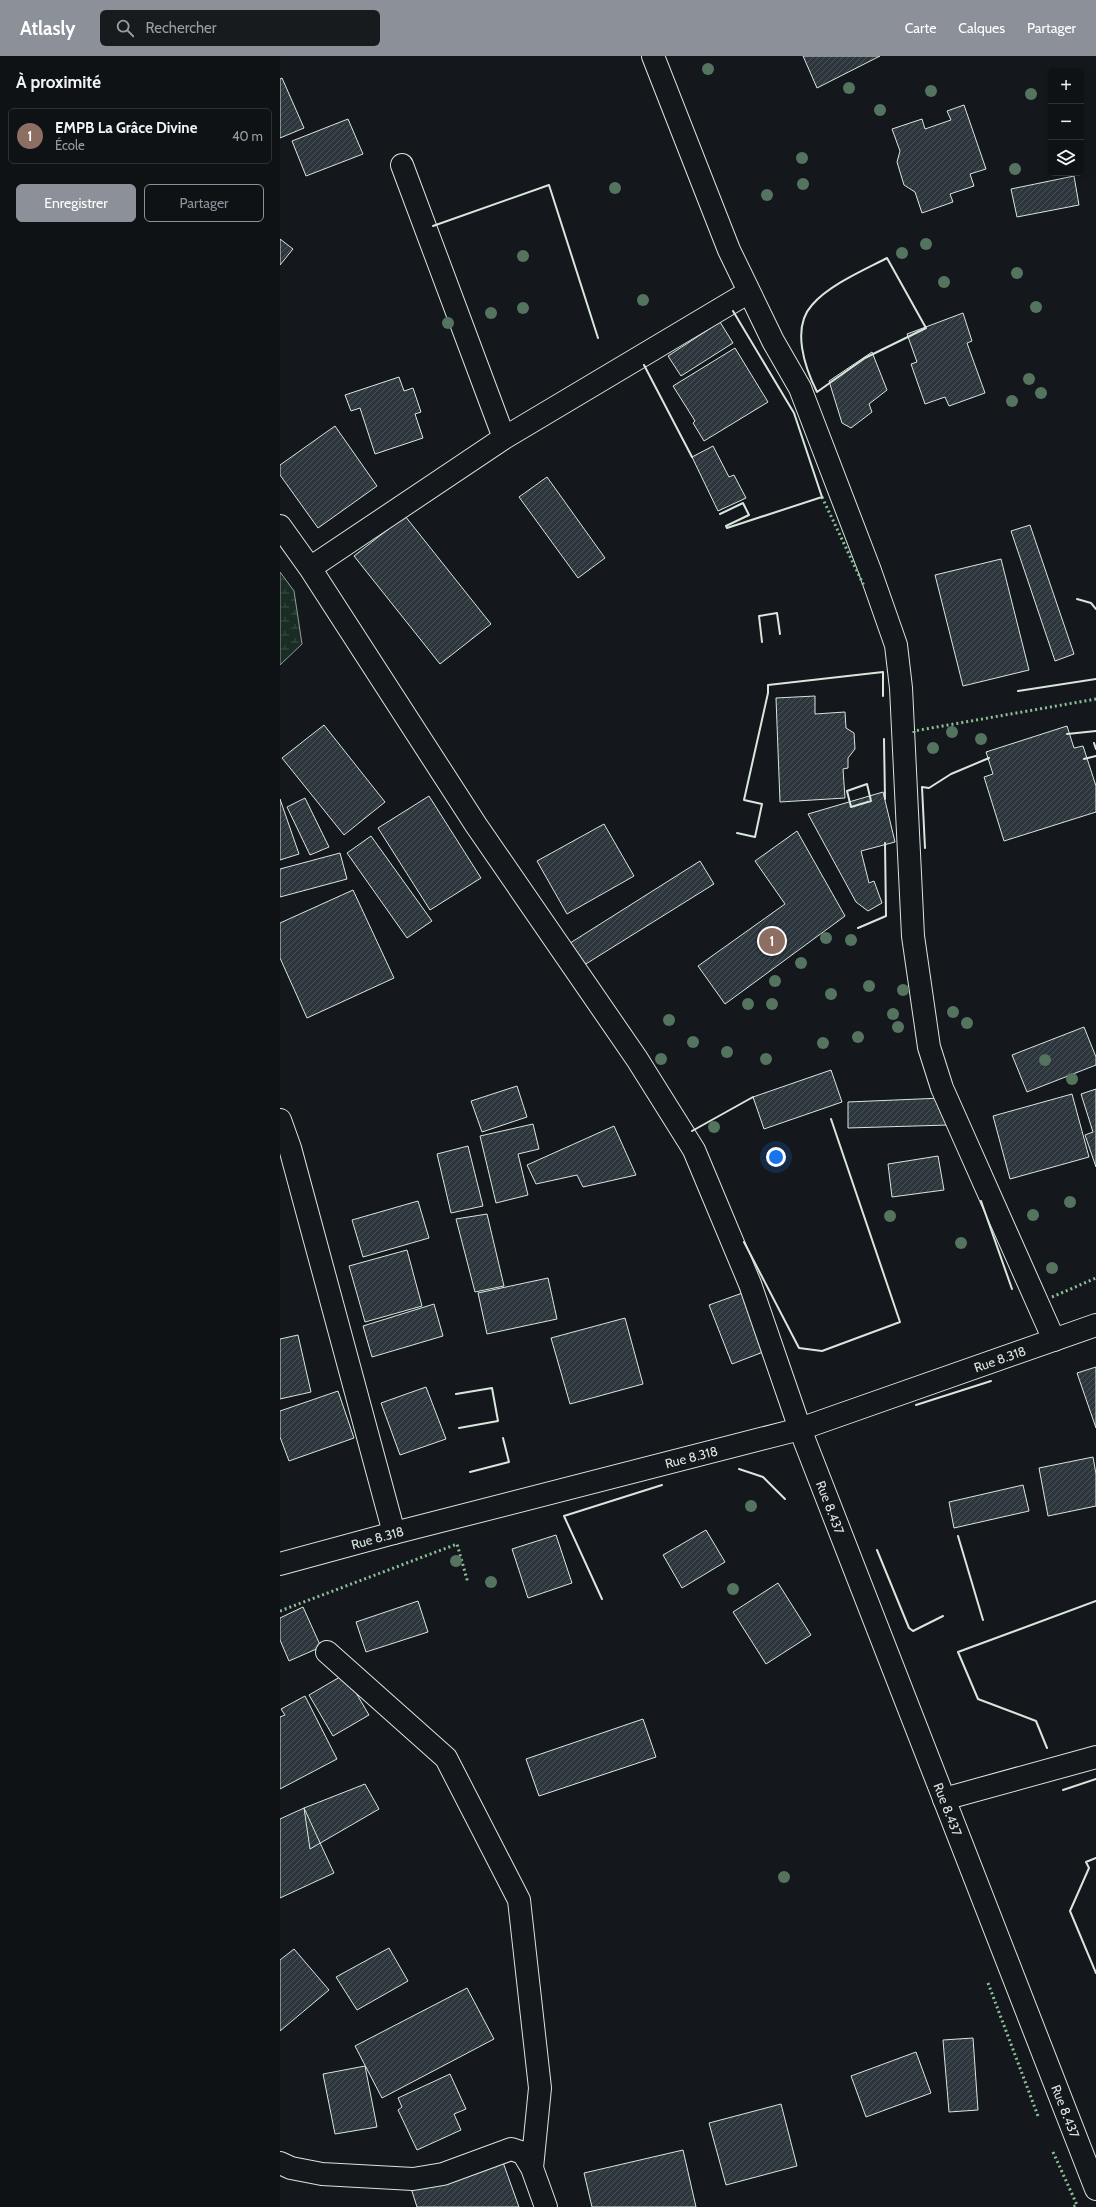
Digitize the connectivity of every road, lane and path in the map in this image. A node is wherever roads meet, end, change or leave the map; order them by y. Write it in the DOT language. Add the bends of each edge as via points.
graph roads {
  1 [pos="653,56"];
  2 [pos="402,165"];
  3 [pos="749,292"];
  4 [pos="504,438"];
  5 [pos="280,526"];
  6 [pos="310,568"];
  7 [pos="280,1120"];
  8 [pos="1096,1325"];
  9 [pos="1054,1340"];
  10 [pos="800,1429"];
  11 [pos="394,1533"];
  12 [pos="280,1564"];
  13 [pos="327,1652"];
  14 [pos="1096,1758"];
  15 [pos="944,1799"];
  16 [pos="280,2163"];
  17 [pos="532,2168"];
  18 [pos="1096,2189"];
  19 [pos="546,2207"];
  1 -- 3 [label="street" via="729,250"];
  2 -- 4 [label="street"];
  3 -- 4 [label="street"];
  3 -- 9 [label="street" via="800,388 896,645 901,688 913,936 929,1047 942,1088"];
  4 -- 6 [label="street"];
  5 -- 6 [label="street, Rue 8.437"];
  6 -- 10 [label="street, Rue 8.437" via="476,825 637,1059 694,1150 750,1284"];
  7 -- 11 [label="street" via="290,1148"];
  8 -- 9 [label="street, Rue 8.318"];
  9 -- 10 [label="street, Rue 8.318"];
  10 -- 11 [label="street, Rue 8.318"];
  10 -- 15 [label="street, Rue 8.437"];
  11 -- 12 [label="street, Rue 8.318"];
  13 -- 17 [label="street" via="446,1758 519,1900 540,2088"];
  14 -- 15 [label="street"];
  15 -- 18 [label="street, Rue 8.437"];
  16 -- 17 [label="street" via="291,2168 322,2174 413,2179 444,2174 510,2150 523,2153"];
  17 -- 19 [label="street"];
}
